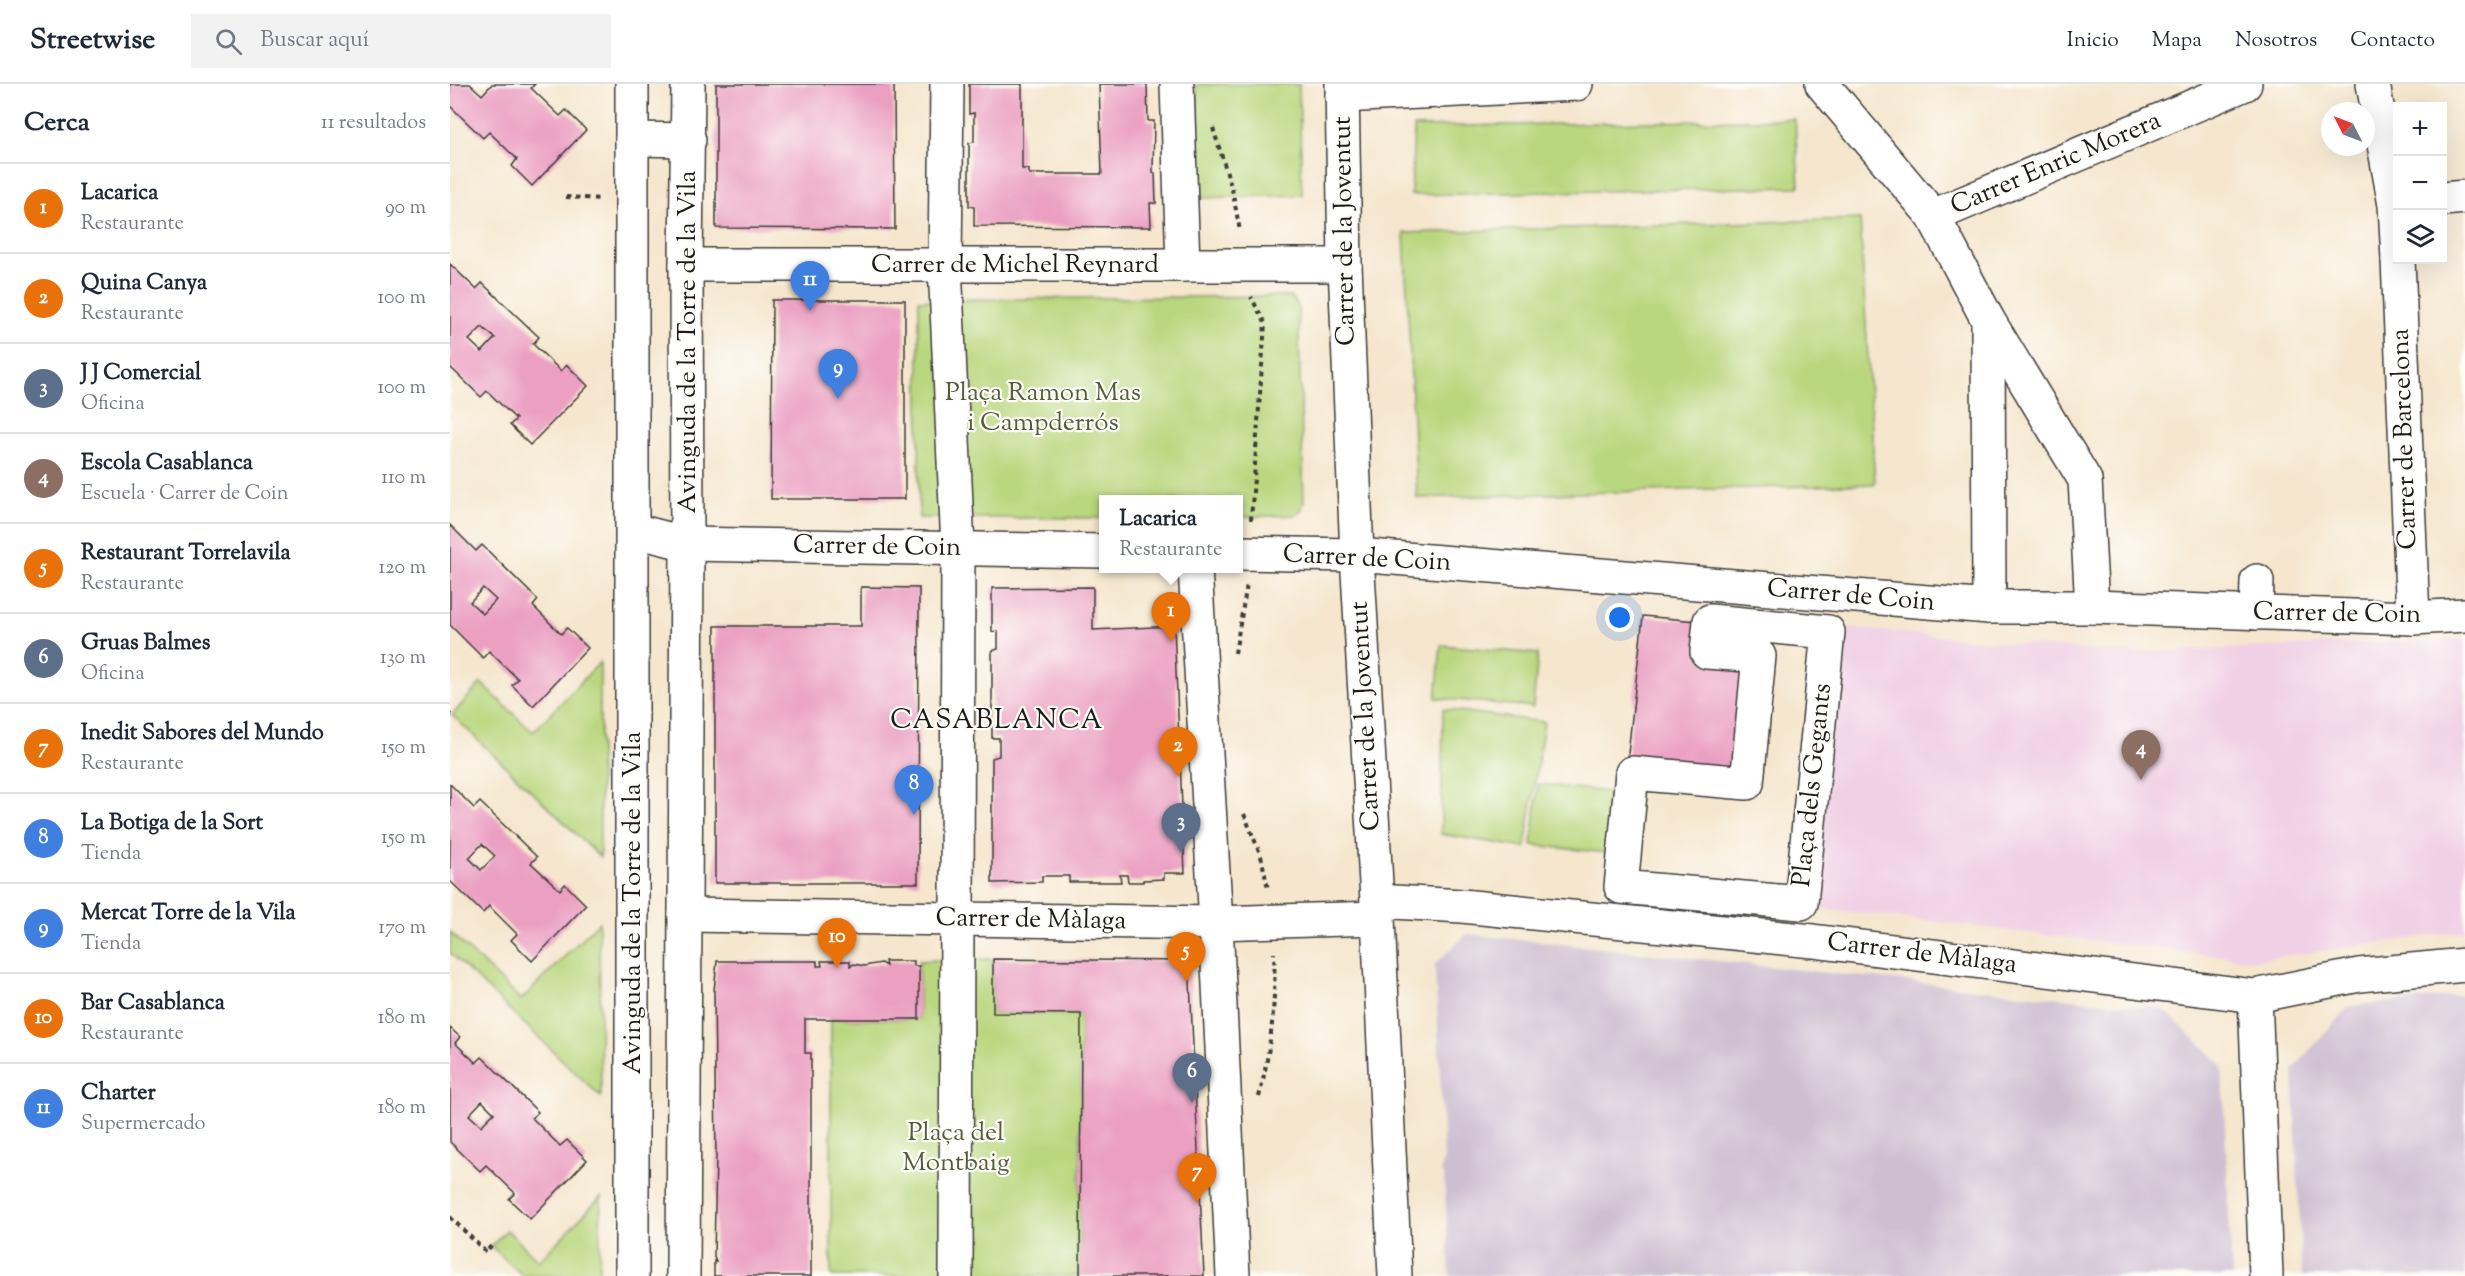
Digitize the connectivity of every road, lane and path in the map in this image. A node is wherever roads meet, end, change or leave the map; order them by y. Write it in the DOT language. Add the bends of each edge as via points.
graph roads {
  1 [pos="632,84"];
  2 [pos="688,84"];
  3 [pos="947,84"];
  4 [pos="1177,84"];
  5 [pos="1573,84"];
  6 [pos="1822,84"];
  7 [pos="2245,84"];
  8 [pos="2373,84"];
  9 [pos="1342,90"];
  10 [pos="1211,120"];
  11 [pos="632,140"];
  12 [pos="689,140"];
  13 [pos="2393,189"];
  14 [pos="2465,197"];
  15 [pos="2447,199"];
  16 [pos="1933,216"];
  17 [pos="2398,264"];
  18 [pos="686,265"];
  19 [pos="945,265"];
  20 [pos="1183,265"];
  21 [pos="1243,265"];
  22 [pos="1345,265"];
  23 [pos="1988,320"];
  24 [pos="633,530"];
  25 [pos="687,544"];
  26 [pos="958,548"];
  27 [pos="1099,551"];
  28 [pos="1244,553"];
  29 [pos="1356,555"];
  30 [pos="1195,573"];
  31 [pos="2257,581"];
  32 [pos="1989,607"];
  33 [pos="2092,607"];
  34 [pos="2256,613"];
  35 [pos="2465,615"];
  36 [pos="2412,618"];
  37 [pos="1710,621"];
  38 [pos="1235,656"];
  39 [pos="1242,809"];
  40 [pos="1377,909"];
  41 [pos="685,915"];
  42 [pos="958,919"];
  43 [pos="1272,921"];
  44 [pos="1216,923"];
  45 [pos="2465,965"];
  46 [pos="2255,996"];
  47 [pos="1258,1103"];
  48 [pos="450,1217"];
  49 [pos="491,1246"];
  50 [pos="632,1276"];
  51 [pos="683,1276"];
  52 [pos="956,1276"];
  53 [pos="1233,1276"];
  54 [pos="1395,1276"];
  55 [pos="2266,1276"];
  1 -- 11 [label="street, Avinguda de la Torre de la Vila"];
  2 -- 12 [label="street, Avinguda de la Torre de la Vila"];
  3 -- 19 [label="street"];
  4 -- 20 [label="street"];
  5 -- 9 [label="street"];
  6 -- 16 [label="street"];
  7 -- 16 [label="street, Carrer Enric Morera"];
  8 -- 13 [label="street, Carrer de Barcelona"];
  9 -- 22 [label="street, Carrer de la Joventut"];
  10 -- 21 [label="path" via="1232,189"];
  11 -- 12 [label="street, Avinguda de la Torre de la Vila"];
  11 -- 24 [label="street, Avinguda de la Torre de la Vila"];
  12 -- 18 [label="street, Avinguda de la Torre de la Vila"];
  14 -- 15 [label="street"];
  16 -- 23 [label="street"];
  17 -- 36 [label="street, Carrer de Barcelona"];
  18 -- 19 [label="street, Carrer de Michel Reynard"];
  18 -- 25 [label="street, Avinguda de la Torre de la Vila"];
  19 -- 20 [label="street, Carrer de Michel Reynard"];
  19 -- 26 [label="street"];
  20 -- 21 [label="street, Carrer de Michel Reynard"];
  21 -- 22 [label="street, Carrer de Michel Reynard"];
  21 -- 28 [label="path" via="1245,284 1265,323"];
  22 -- 29 [label="street, Carrer de la Joventut"];
  23 -- 32 [label="street"];
  23 -- 33 [label="street" via="2085,480"];
  24 -- 25 [label="street, Avinguda de la Torre de la Vila"];
  24 -- 50 [label="street, Avinguda de la Torre de la Vila"];
  25 -- 26 [label="street, Carrer de Coin"];
  25 -- 41 [label="street, Avinguda de la Torre de la Vila"];
  26 -- 27 [label="street, Carrer de Coin"];
  26 -- 42 [label="street"];
  28 -- 29 [label="street, Carrer de Coin"];
  28 -- 38 [label="path" via="1242,625"];
  29 -- 32 [label="street, Carrer de Coin"];
  29 -- 40 [label="street, Carrer de la Joventut"];
  30 -- 44 [label="street"];
  31 -- 34 [label="street"];
  32 -- 33 [label="street, Carrer de Coin"];
  33 -- 34 [label="street, Carrer de Coin"];
  34 -- 36 [label="street, Carrer de Coin"];
  35 -- 36 [label="street, Carrer de Coin"];
  37 -- 37 [label="street, Plaça dels Gegants" via="1828,632 1802,903 1621,887 1632,773 1747,783 1759,656 1707,652"];
  39 -- 43 [label="path" via="1262,855"];
  40 -- 43 [label="street, Carrer de Màlaga"];
  40 -- 46 [label="street, Carrer de Màlaga" via="1462,906 1813,941"];
  40 -- 54 [label="street, Carrer de la Joventut"];
  41 -- 42 [label="street, Carrer de Màlaga"];
  41 -- 51 [label="street, Avinguda de la Torre de la Vila"];
  42 -- 44 [label="street, Carrer de Màlaga"];
  42 -- 52 [label="street"];
  43 -- 44 [label="street, Carrer de Màlaga"];
  43 -- 47 [label="path" via="1274,1015"];
  44 -- 53 [label="street"];
  45 -- 46 [label="street, Carrer de Màlaga" via="2359,975"];
  46 -- 55 [label="street"];
  48 -- 49 [label="path" via="486,1252"];
}
